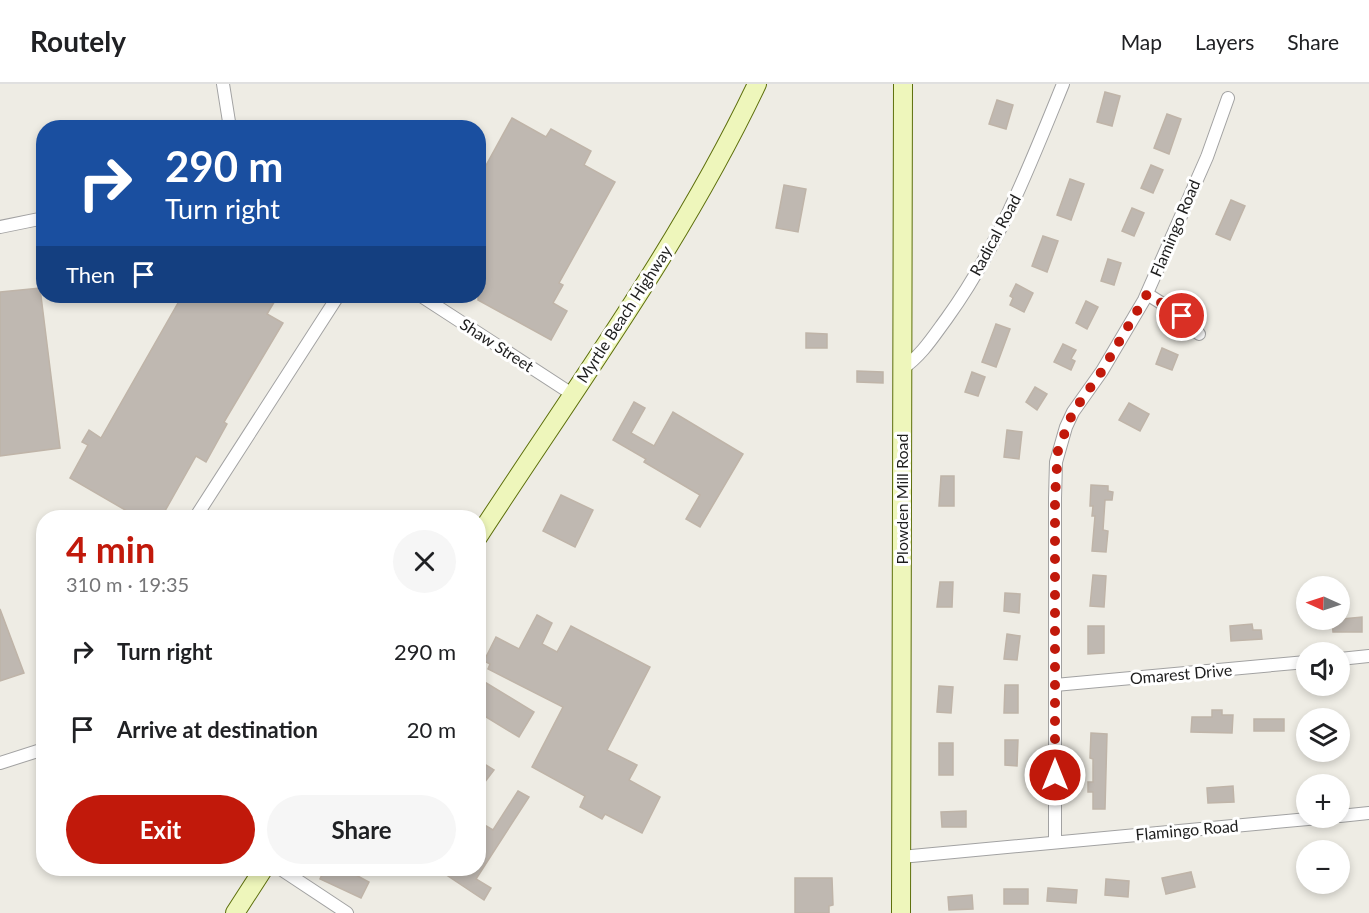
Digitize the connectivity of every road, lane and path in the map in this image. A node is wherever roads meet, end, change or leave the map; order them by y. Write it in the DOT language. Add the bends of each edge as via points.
graph roads {
  1 [pos="223,84"];
  2 [pos="757,84"];
  3 [pos="903,84"];
  4 [pos="1063,84"];
  5 [pos="1228,98"];
  6 [pos="229,120"];
  7 [pos="36,220"];
  8 [pos="0,227"];
  9 [pos="1147,294"];
  10 [pos="333,303"];
  11 [pos="432,303"];
  12 [pos="1199,334"];
  13 [pos="902,369"];
  14 [pos="572,394"];
  15 [pos="200,510"];
  16 [pos="486,525"];
  17 [pos="1369,656"];
  18 [pos="1350,658"];
  19 [pos="1296,663"];
  20 [pos="1055,685"];
  21 [pos="36,751"];
  22 [pos="0,762"];
  23 [pos="1369,813"];
  24 [pos="1350,815"];
  25 [pos="1296,820"];
  26 [pos="1055,842"];
  27 [pos="901,856"];
  28 [pos="259,876"];
  29 [pos="291,876"];
  30 [pos="235,913"];
  31 [pos="347,913"];
  32 [pos="901,913"];
  1 -- 6 [label="street"];
  2 -- 14 [label="street, Myrtle Beach Highway" via="707,182"];
  3 -- 13 [label="street, Plowden Mill Road"];
  4 -- 13 [label="street, Radical Road" via="992,248 922,353"];
  5 -- 9 [label="street, Flamingo Road" via="1207,157"];
  7 -- 8 [label="street"];
  9 -- 12 [label="street" via="1182,316"];
  9 -- 20 [label="street, Flamingo Road" via="1073,412 1058,450"];
  10 -- 15 [label="street"];
  11 -- 14 [label="street, Shaw Street"];
  13 -- 27 [label="street, Plowden Mill Road"];
  14 -- 16 [label="street, Myrtle Beach Highway"];
  17 -- 18 [label="street"];
  19 -- 20 [label="street, Omarest Drive"];
  20 -- 26 [label="street, Flamingo Road"];
  21 -- 22 [label="street"];
  23 -- 24 [label="street"];
  25 -- 26 [label="street, Flamingo Road"];
  26 -- 27 [label="street, Flamingo Road"];
  27 -- 32 [label="street, Plowden Mill Road"];
  28 -- 30 [label="street"];
  29 -- 31 [label="street"];
}
